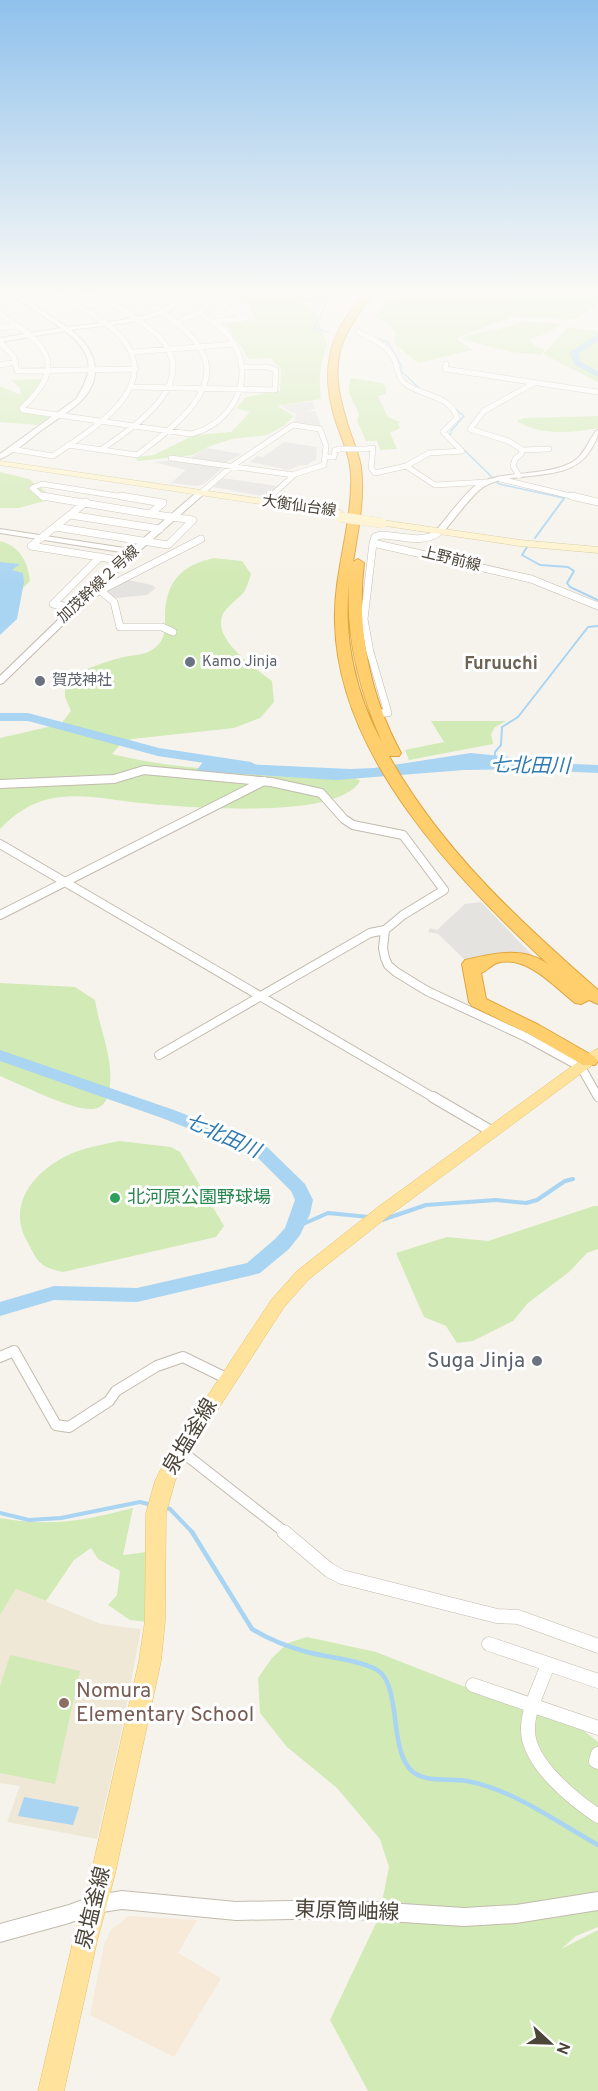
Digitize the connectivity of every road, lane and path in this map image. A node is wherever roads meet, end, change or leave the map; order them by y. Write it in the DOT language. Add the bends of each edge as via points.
graph roads {
  1 [pos="240,390"];
  2 [pos="42,391"];
  3 [pos="85,391"];
  4 [pos="130,391"];
  5 [pos="168,391"];
  6 [pos="203,391"];
  7 [pos="333,391"];
  8 [pos="343,391"];
  9 [pos="416,391"];
  10 [pos="520,391"];
  11 [pos="60,415"];
  12 [pos="99,421"];
  13 [pos="134,426"];
  14 [pos="169,431"];
  15 [pos="598,432"];
  16 [pos="68,445"];
  17 [pos="102,449"];
  18 [pos="549,449"];
  19 [pos="10,450"];
  20 [pos="522,450"];
  21 [pos="0,457"];
  22 [pos="326,457"];
  23 [pos="171,458"];
  24 [pos="0,465"];
  25 [pos="232,466"];
  26 [pos="406,466"];
  27 [pos="294,475"];
  28 [pos="519,476"];
  29 [pos="494,480"];
  30 [pos="98,493"];
  31 [pos="199,495"];
  32 [pos="598,501"];
  33 [pos="264,502"];
  34 [pos="84,504"];
  35 [pos="150,514"];
  36 [pos="70,515"];
  37 [pos="339,515"];
  38 [pos="173,517"];
  39 [pos="54,527"];
  40 [pos="160,529"];
  41 [pos="441,530"];
  42 [pos="0,531"];
  43 [pos="41,537"];
  44 [pos="201,538"];
  45 [pos="147,541"];
  46 [pos="373,543"];
  47 [pos="598,548"];
  48 [pos="133,552"];
  49 [pos="100,557"];
  50 [pos="124,561"];
  51 [pos="101,591"];
  52 [pos="82,600"];
  53 [pos="598,606"];
  54 [pos="74,608"];
  55 [pos="173,632"];
  56 [pos="0,681"];
  57 [pos="380,713"];
  58 [pos="382,744"];
  59 [pos="264,781"];
  60 [pos="0,784"];
  61 [pos="417,802"];
  62 [pos="426,824"];
  63 [pos="0,844"];
  64 [pos="67,883"];
  65 [pos="471,899"];
  66 [pos="0,915"];
  67 [pos="385,930"];
  68 [pos="598,984"];
  69 [pos="263,997"];
  70 [pos="598,999"];
  71 [pos="598,1011"];
  72 [pos="159,1055"];
  73 [pos="589,1061"];
  74 [pos="598,1097"];
  75 [pos="491,1131"];
  76 [pos="0,1357"];
  77 [pos="228,1379"];
  78 [pos="181,1450"];
  79 [pos="489,1644"];
  80 [pos="598,1646"];
  81 [pos="548,1664"];
  82 [pos="598,1681"];
  83 [pos="473,1685"];
  84 [pos="534,1706"];
  85 [pos="598,1728"];
  86 [pos="598,1754"];
  87 [pos="598,1762"];
  88 [pos="598,1816"];
  89 [pos="598,1901"];
  90 [pos="96,1904"];
  91 [pos="0,1933"];
  92 [pos="51,2091"];
  1 -- 14 [label="street" via="224,416 207,432"];
  2 -- 11 [label="street" via="23,410"];
  3 -- 11 [label="street"];
  4 -- 12 [label="street"];
  5 -- 13 [label="street"];
  6 -- 14 [label="street" via="192,409"];
  7 -- 58 [label="highway" via="357,482 340,599 344,653 362,715"];
  8 -- 58 [label="highway" via="367,482 354,596 356,638"];
  9 -- 26 [label="street" via="435,396 457,414 443,432 462,451 429,453"];
  10 -- 20 [label="street" via="487,409 470,429 508,441"];
  11 -- 12 [label="street"];
  11 -- 19 [label="street"];
  12 -- 13 [label="street"];
  12 -- 16 [label="street"];
  13 -- 14 [label="street"];
  13 -- 17 [label="street"];
  14 -- 17 [label="street" via="137,455"];
  15 -- 28 [label="street" via="582,458 573,464"];
  16 -- 17 [label="street"];
  16 -- 19 [label="street" via="53,456"];
  18 -- 20 [label="street"];
  19 -- 21 [label="street"];
  20 -- 28 [label="street" via="513,466"];
  22 -- 25 [label="street" via="320,429 293,425"];
  22 -- 26 [label="street, bridge" via="334,457 335,450 340,449 373,448 371,468 375,473"];
  22 -- 27 [label="street" via="324,465"];
  23 -- 25 [label="street"];
  24 -- 31 [label="main road, 大衡仙台線"];
  25 -- 27 [label="street"];
  25 -- 31 [label="street"];
  26 -- 29 [label="street" via="435,485"];
  27 -- 33 [label="street"];
  28 -- 29 [label="street"];
  29 -- 32 [label="street"];
  29 -- 41 [label="street" via="476,489"];
  30 -- 34 [label="street"];
  30 -- 34 [label="street" via="42,484 32,488 44,498"];
  30 -- 35 [label="street" via="163,502"];
  31 -- 33 [label="main road, 大衡仙台線"];
  31 -- 37 [label="main road, 大衡仙台線"];
  31 -- 38 [label="street, 加茂幹線２号線"];
  33 -- 37 [label="main road, 大衡仙台線"];
  34 -- 35 [label="street"];
  34 -- 36 [label="street"];
  35 -- 38 [label="street"];
  36 -- 39 [label="street"];
  36 -- 40 [label="street"];
  37 -- 41 [label="main road, 大衡仙台線, bridge"];
  38 -- 40 [label="street, 加茂幹線２号線"];
  38 -- 45 [label="street" via="193,520 168,544"];
  39 -- 43 [label="street"];
  39 -- 45 [label="street"];
  40 -- 45 [label="street, 加茂幹線２号線"];
  41 -- 46 [label="street, 上野前線" via="427,538 380,535"];
  41 -- 47 [label="main road, 大衡仙台線"];
  42 -- 43 [label="street"];
  43 -- 48 [label="street"];
  43 -- 49 [label="street" via="31,546"];
  44 -- 51 [label="street"];
  45 -- 48 [label="street, 加茂幹線２号線"];
  46 -- 53 [label="street, 上野前線" via="523,577"];
  46 -- 57 [label="street" via="364,619 388,713"];
  48 -- 50 [label="street, 加茂幹線２号線"];
  49 -- 50 [label="street"];
  49 -- 54 [label="street" via="52,604"];
  50 -- 52 [label="street, 加茂幹線２号線"];
  51 -- 52 [label="street"];
  51 -- 55 [label="street" via="114,602 120,627 162,627"];
  52 -- 54 [label="street, 加茂幹線２号線"];
  54 -- 56 [label="street, 加茂幹線２号線"];
  58 -- 61 [label="highway"];
  59 -- 60 [label="street" via="144,770 114,779"];
  59 -- 64 [label="street"];
  59 -- 67 [label="street" via="321,793 353,825 406,837 444,890"];
  61 -- 62 [label="highway"];
  61 -- 68 [label="highway" via="492,887"];
  62 -- 65 [label="highway" via="470,890"];
  62 -- 70 [label="highway" via="505,916"];
  63 -- 64 [label="street"];
  64 -- 66 [label="street"];
  64 -- 69 [label="street"];
  67 -- 69 [label="street" via="370,933"];
  67 -- 73 [label="street" via="385,958 396,972 427,991 526,1037"];
  69 -- 72 [label="street"];
  69 -- 75 [label="street"];
  71 -- 73 [label="highway" via="537,964 500,958 472,962 476,998 482,1004"];
  73 -- 74 [label="street"];
  73 -- 75 [label="main road, 泉塩釜線"];
  75 -- 77 [label="main road, 泉塩釜線" via="303,1275 278,1303"];
  76 -- 77 [label="street" via="14,1352 56,1425 69,1427 109,1401 116,1391 157,1366 183,1357"];
  77 -- 78 [label="main road, 泉塩釜線"];
  78 -- 80 [label="street" via="342,1577 486,1614 518,1617"];
  78 -- 90 [label="main road, 泉塩釜線" via="165,1480 157,1508 155,1621 150,1660"];
  79 -- 81 [label="street"];
  81 -- 82 [label="street"];
  81 -- 84 [label="street"];
  83 -- 84 [label="street"];
  84 -- 85 [label="street"];
  84 -- 88 [label="street" via="527,1733 533,1749 557,1784"];
  86 -- 87 [label="street"];
  89 -- 90 [label="street, 東原筒岫線" via="516,1914 464,1917 341,1909 236,1911 122,1900"];
  90 -- 91 [label="street, 東原筒岫線"];
  90 -- 92 [label="main road, 泉塩釜線"];
}
